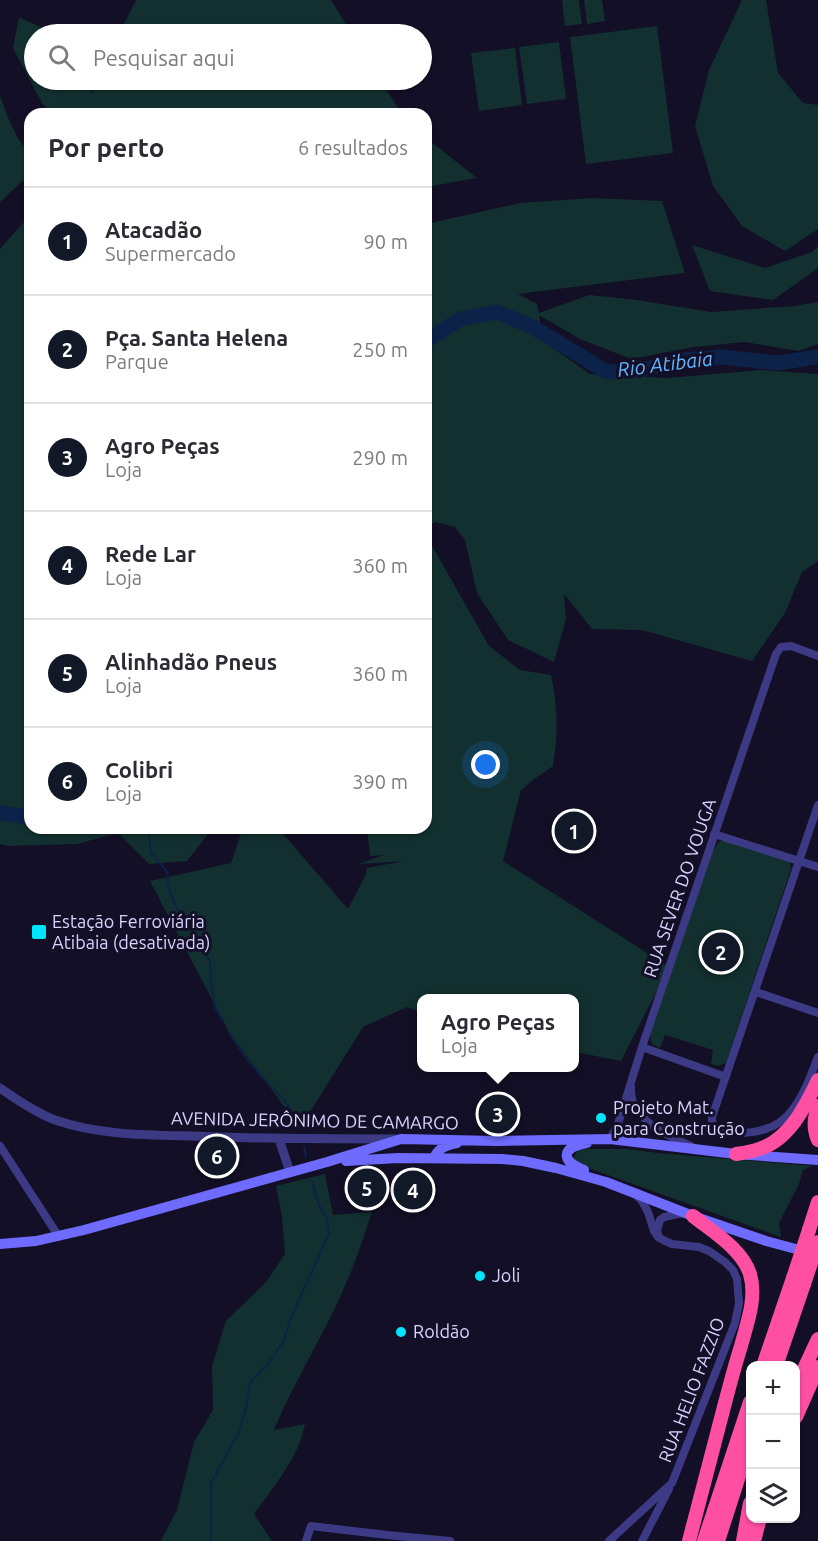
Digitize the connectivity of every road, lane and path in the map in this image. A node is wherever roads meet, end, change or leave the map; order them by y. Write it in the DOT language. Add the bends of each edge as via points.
graph roads {
  1 [pos="818,656"];
  2 [pos="818,806"];
  3 [pos="714,834"];
  4 [pos="799,861"];
  5 [pos="818,867"];
  6 [pos="756,992"];
  7 [pos="818,1013"];
  8 [pos="642,1047"];
  9 [pos="818,1057"];
  10 [pos="726,1077"];
  11 [pos="818,1080"];
  12 [pos="630,1082"];
  13 [pos="0,1088"];
  14 [pos="818,1107"];
  15 [pos="279,1138"];
  16 [pos="401,1139"];
  17 [pos="608,1139"];
  18 [pos="818,1140"];
  19 [pos="496,1141"];
  20 [pos="0,1146"];
  21 [pos="702,1150"];
  22 [pos="736,1154"];
  23 [pos="434,1158"];
  24 [pos="818,1160"];
  25 [pos="327,1162"];
  26 [pos="290,1172"];
  27 [pos="606,1182"];
  28 [pos="633,1193"];
  29 [pos="818,1202"];
  30 [pos="688,1214"];
  31 [pos="58,1237"];
  32 [pos="658,1237"];
  33 [pos="0,1244"];
  34 [pos="816,1251"];
  35 [pos="799,1281"];
  36 [pos="818,1339"];
  37 [pos="765,1361"];
  38 [pos="777,1361"];
  39 [pos="818,1366"];
  40 [pos="800,1376"];
  41 [pos="746,1414"];
  42 [pos="796,1415"];
  43 [pos="746,1455"];
  44 [pos="672,1483"];
  45 [pos="746,1523"];
  46 [pos="759,1523"];
  47 [pos="386,1538"];
  48 [pos="306,1541"];
  49 [pos="450,1541"];
  50 [pos="609,1541"];
  51 [pos="642,1541"];
  52 [pos="689,1541"];
  53 [pos="704,1541"];
  54 [pos="720,1541"];
  55 [pos="743,1541"];
  56 [pos="754,1541"];
  1 -- 3 [label="street, RUA SEVER DO VOUGA" via="791,646 782,647 776,654"];
  2 -- 4 [label="street"];
  3 -- 4 [label="street"];
  3 -- 8 [label="street, RUA SEVER DO VOUGA"];
  4 -- 5 [label="street"];
  4 -- 6 [label="street"];
  6 -- 7 [label="street"];
  6 -- 10 [label="street"];
  8 -- 10 [label="street"];
  8 -- 12 [label="street, RUA SEVER DO VOUGA"];
  9 -- 10 [label="street" via="799,1102 771,1128 756,1132 742,1134 714,1126 712,1118"];
  11 -- 22 [label="highway" via="798,1117 777,1140 760,1149"];
  12 -- 17 [label="street, RUA SEVER DO VOUGA" via="618,1124"];
  12 -- 21 [label="street" via="640,1114 677,1140"];
  13 -- 15 [label="street, AVENIDA JERÔNIMO DE CAMARGO" via="54,1120 94,1130"];
  14 -- 18 [label="highway" via="814,1131"];
  15 -- 16 [label="street, AVENIDA JERÔNIMO DE CAMARGO"];
  15 -- 26 [label="street"];
  16 -- 19 [label="main road, AVENIDA JERÔNIMO DE CAMARGO"];
  16 -- 25 [label="main road"];
  17 -- 19 [label="main road, AVENIDA JERÔNIMO DE CAMARGO"];
  17 -- 21 [label="main road, AVENIDA JERÔNIMO DE CAMARGO"];
  17 -- 27 [label="main road" via="577,1145 567,1154 577,1168"];
  19 -- 23 [label="main road" via="454,1144 444,1147"];
  20 -- 31 [label="street"];
  21 -- 22 [label="main road, AVENIDA JERÔNIMO DE CAMARGO"];
  22 -- 24 [label="main road, AVENIDA JERÔNIMO DE CAMARGO"];
  23 -- 25 [label="main road"];
  23 -- 27 [label="main road" via="524,1161"];
  25 -- 26 [label="main road"];
  26 -- 31 [label="main road"];
  27 -- 28 [label="main road"];
  28 -- 30 [label="main road"];
  28 -- 32 [label="street" via="642,1201"];
  29 -- 35 [label="highway, bridge"];
  30 -- 32 [label="street" via="660,1220"];
  30 -- 34 [label="main road" via="766,1241"];
  30 -- 52 [label="highway" via="746,1263 753,1288 748,1320"];
  31 -- 33 [label="main road"];
  32 -- 44 [label="street, RUA HELIO FAZZIO" via="672,1244 699,1247 717,1256 733,1270 739,1291 735,1323"];
  34 -- 35 [label="highway, bridge"];
  35 -- 37 [label="highway"];
  35 -- 38 [label="highway"];
  36 -- 40 [label="highway"];
  39 -- 42 [label="highway"];
  41 -- 53 [label="highway"];
  43 -- 54 [label="highway"];
  44 -- 50 [label="street, RUA HELIO FAZZIO"];
  44 -- 51 [label="street"];
  45 -- 55 [label="highway"];
  46 -- 56 [label="highway"];
  47 -- 48 [label="street" via="311,1526"];
  47 -- 49 [label="street"];
}
